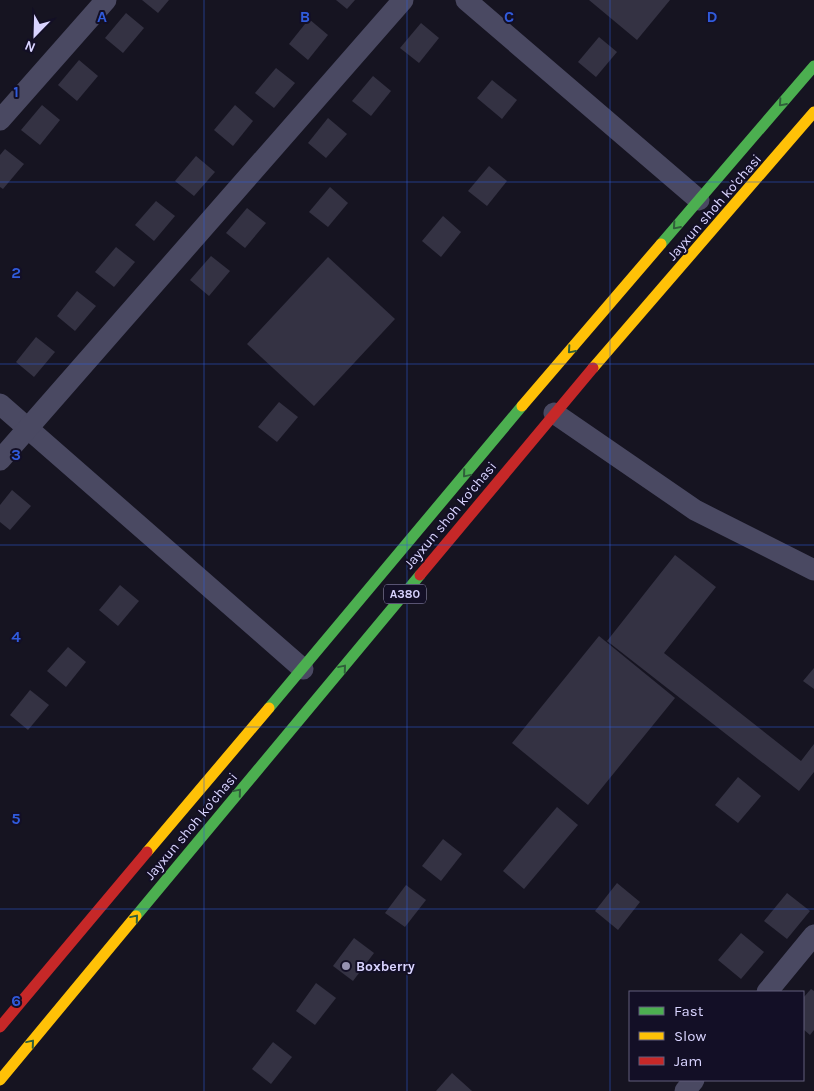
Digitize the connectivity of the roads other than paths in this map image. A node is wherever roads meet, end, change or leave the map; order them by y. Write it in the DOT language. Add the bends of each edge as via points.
graph roads {
  1 [pos="106,0"];
  2 [pos="403,0"];
  3 [pos="466,0"];
  4 [pos="814,66"];
  5 [pos="814,112"];
  6 [pos="0,120"];
  7 [pos="699,200"];
  8 [pos="0,404"];
  9 [pos="554,413"];
  10 [pos="28,428"];
  11 [pos="0,460"];
  12 [pos="814,570"];
  13 [pos="303,669"];
  14 [pos="814,935"];
  15 [pos="768,991"];
  16 [pos="0,1027"];
  17 [pos="0,1080"];
  18 [pos="693,1081"];
  19 [pos="685,1091"];
  1 -- 6 [label="street"];
  2 -- 10 [label="street"];
  3 -- 7 [label="street"];
  4 -- 7 [label="highway, Jayxun shoh ko'chasi / A380, one-way"];
  5 -- 9 [label="highway, Jayxun shoh ko'chasi / A380"];
  7 -- 13 [label="highway, Jayxun shoh ko'chasi / A380, one-way"];
  8 -- 10 [label="street"];
  9 -- 12 [label="street" via="695,510"];
  17 -- 9 [label="highway, Jayxun shoh ko'chasi / A380, one-way"];
  10 -- 11 [label="street"];
  10 -- 13 [label="street"];
  13 -- 16 [label="highway, Jayxun shoh ko'chasi / A380"];
  14 -- 15 [label="street"];
  18 -- 19 [label="street"];
}
